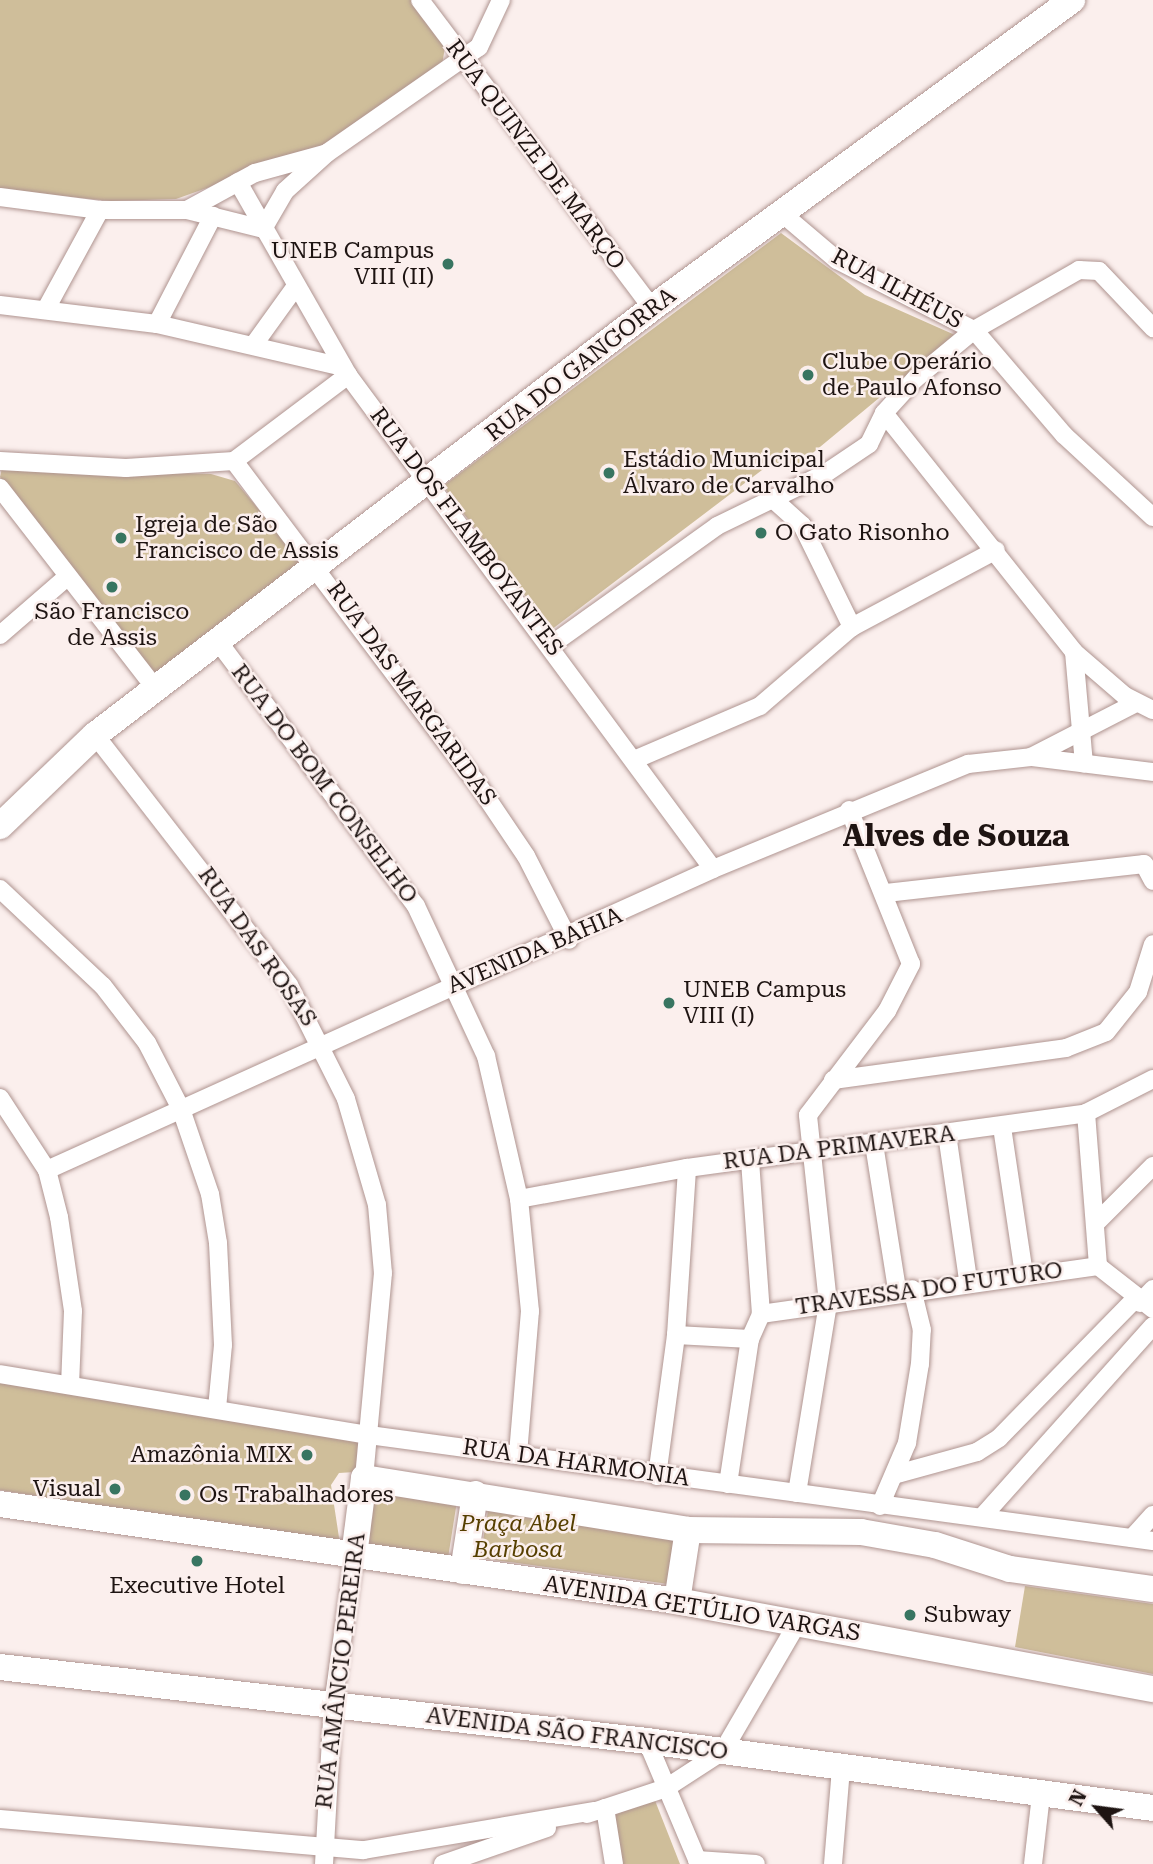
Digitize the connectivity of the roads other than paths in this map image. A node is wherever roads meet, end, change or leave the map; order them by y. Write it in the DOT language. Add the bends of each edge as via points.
graph roads {
  1 [pos="419,0"];
  2 [pos="501,0"];
  3 [pos="1072,0"];
  4 [pos="462,60"];
  5 [pos="327,153"];
  6 [pos="238,182"];
  7 [pos="0,197"];
  8 [pos="100,210"];
  9 [pos="187,210"];
  10 [pos="783,215"];
  11 [pos="213,216"];
  12 [pos="263,229"];
  13 [pos="296,286"];
  14 [pos="0,305"];
  15 [pos="652,308"];
  16 [pos="46,309"];
  17 [pos="157,324"];
  18 [pos="1153,328"];
  19 [pos="975,330"];
  20 [pos="254,343"];
  21 [pos="346,371"];
  22 [pos="884,412"];
  23 [pos="0,461"];
  24 [pos="234,461"];
  25 [pos="428,484"];
  26 [pos="0,488"];
  27 [pos="774,500"];
  28 [pos="1153,517"];
  29 [pos="996,550"];
  30 [pos="318,567"];
  31 [pos="68,576"];
  32 [pos="852,627"];
  33 [pos="0,635"];
  34 [pos="220,644"];
  35 [pos="551,645"];
  36 [pos="1074,652"];
  37 [pos="156,689"];
  38 [pos="1136,703"];
  39 [pos="1153,710"];
  40 [pos="95,735"];
  41 [pos="1080,736"];
  42 [pos="1031,757"];
  43 [pos="634,760"];
  44 [pos="1084,764"];
  45 [pos="1153,772"];
  46 [pos="849,810"];
  47 [pos="1,822"];
  48 [pos="1149,858"];
  49 [pos="713,869"];
  50 [pos="1153,881"];
  51 [pos="0,889"];
  52 [pos="886,893"];
  53 [pos="569,940"];
  54 [pos="1153,944"];
  55 [pos="455,985"];
  56 [pos="323,1044"];
  57 [pos="1153,1079"];
  58 [pos="833,1080"];
  59 [pos="0,1098"];
  60 [pos="181,1109"];
  61 [pos="1086,1113"];
  62 [pos="1002,1127"];
  63 [pos="947,1133"];
  64 [pos="874,1144"];
  65 [pos="810,1154"];
  66 [pos="750,1160"];
  67 [pos="1153,1166"];
  68 [pos="687,1168"];
  69 [pos="47,1170"];
  70 [pos="519,1199"];
  71 [pos="1096,1223"];
  72 [pos="1098,1265"];
  73 [pos="1024,1274"];
  74 [pos="968,1280"];
  75 [pos="1153,1289"];
  76 [pos="905,1290"];
  77 [pos="828,1303"];
  78 [pos="1143,1304"];
  79 [pos="761,1314"];
  80 [pos="1153,1326"];
  81 [pos="676,1335"];
  82 [pos="750,1339"];
  83 [pos="0,1374"];
  84 [pos="70,1385"];
  85 [pos="217,1409"];
  86 [pos="369,1435"];
  87 [pos="518,1454"];
  88 [pos="897,1474"];
  89 [pos="657,1476"];
  90 [pos="364,1478"];
  91 [pos="729,1484"];
  92 [pos="797,1493"];
  93 [pos="475,1494"];
  94 [pos="0,1504"];
  95 [pos="880,1506"];
  96 [pos="1153,1515"];
  97 [pos="982,1517"];
  98 [pos="688,1530"];
  99 [pos="1132,1538"];
  100 [pos="1153,1541"];
  101 [pos="354,1556"];
  102 [pos="463,1571"];
  103 [pos="1153,1589"];
  104 [pos="677,1601"];
  105 [pos="798,1622"];
  106 [pos="0,1667"];
  107 [pos="1153,1689"];
  108 [pos="332,1705"];
  109 [pos="647,1741"];
  110 [pos="723,1751"];
  111 [pos="841,1768"];
  112 [pos="666,1788"];
  113 [pos="1041,1795"];
  114 [pos="1153,1808"];
  115 [pos="600,1810"];
  116 [pos="0,1819"];
  117 [pos="322,1856"];
  118 [pos="698,1862"];
  119 [pos="443,1864"];
  120 [pos="614,1864"];
  121 [pos="757,1864"];
  122 [pos="833,1864"];
  123 [pos="1033,1864"];
  1 -- 4 [label="street, RUA QUINZE DE MARÇO"];
  2 -- 4 [label="street" via="495,22"];
  3 -- 10 [label="street, RUA DO GANGORRA"];
  4 -- 5 [label="street"];
  4 -- 15 [label="street, RUA QUINZE DE MARÇO"];
  5 -- 6 [label="street"];
  5 -- 12 [label="street" via="285,191"];
  6 -- 9 [label="street"];
  6 -- 12 [label="street, RUA DOS FLAMBOYANTES"];
  7 -- 8 [label="street"];
  8 -- 9 [label="street"];
  8 -- 16 [label="street"];
  9 -- 11 [label="street"];
  10 -- 15 [label="street, RUA DO GANGORRA"];
  10 -- 19 [label="street, RUA ILHÉUS" via="837,260"];
  11 -- 12 [label="street"];
  11 -- 17 [label="street"];
  12 -- 13 [label="street, RUA DOS FLAMBOYANTES"];
  13 -- 20 [label="street"];
  13 -- 21 [label="street, RUA DOS FLAMBOYANTES"];
  14 -- 16 [label="street"];
  15 -- 25 [label="street, RUA DO GANGORRA"];
  16 -- 17 [label="street"];
  17 -- 20 [label="street"];
  18 -- 19 [label="street" via="1107,279 1090,268"];
  19 -- 22 [label="street"];
  19 -- 28 [label="street, RUA ILHÉUS" via="1064,435"];
  20 -- 21 [label="street"];
  21 -- 24 [label="street"];
  21 -- 25 [label="street, RUA DOS FLAMBOYANTES"];
  22 -- 27 [label="street" via="869,444"];
  22 -- 29 [label="street"];
  23 -- 24 [label="street" via="126,468"];
  24 -- 30 [label="street, RUA DAS MARGARIDAS"];
  25 -- 30 [label="street, RUA DO GANGORRA"];
  25 -- 35 [label="street, RUA DOS FLAMBOYANTES"];
  26 -- 31 [label="street"];
  27 -- 32 [label="street" via="802,525"];
  27 -- 35 [label="street" via="717,526"];
  29 -- 32 [label="street"];
  29 -- 36 [label="street"];
  30 -- 34 [label="street, RUA DO GANGORRA"];
  30 -- 53 [label="street, RUA DAS MARGARIDAS" via="526,856"];
  31 -- 33 [label="street"];
  31 -- 37 [label="street"];
  32 -- 43 [label="street" via="760,706"];
  34 -- 37 [label="street, RUA DO GANGORRA"];
  34 -- 55 [label="street, RUA DO BOM CONSELHO" via="382,855"];
  35 -- 43 [label="street, RUA DOS FLAMBOYANTES"];
  36 -- 38 [label="street"];
  36 -- 41 [label="street"];
  37 -- 40 [label="street, RUA DO GANGORRA"];
  38 -- 39 [label="street"];
  38 -- 41 [label="street, AVENIDA BAHIA"];
  40 -- 47 [label="street, RUA DO GANGORRA"];
  40 -- 56 [label="street, RUA DAS ROSAS" via="228,898"];
  41 -- 42 [label="street, AVENIDA BAHIA"];
  41 -- 44 [label="street"];
  42 -- 44 [label="street, AVENIDA BAHIA"];
  42 -- 46 [label="street, AVENIDA BAHIA" via="968,764"];
  43 -- 49 [label="street, RUA DOS FLAMBOYANTES"];
  44 -- 45 [label="street, AVENIDA BAHIA"];
  46 -- 49 [label="street, AVENIDA BAHIA"];
  46 -- 52 [label="street"];
  48 -- 50 [label="street"];
  48 -- 52 [label="street"];
  49 -- 53 [label="street, AVENIDA BAHIA"];
  51 -- 60 [label="street" via="103,986 147,1043"];
  52 -- 58 [label="street" via="911,964 887,1011"];
  53 -- 55 [label="street, AVENIDA BAHIA"];
  54 -- 58 [label="street" via="1138,992 1106,1032 1066,1048"];
  55 -- 56 [label="street, AVENIDA BAHIA"];
  55 -- 70 [label="street, RUA DO BOM CONSELHO" via="486,1056"];
  56 -- 60 [label="street, AVENIDA BAHIA"];
  56 -- 86 [label="street, RUA DAS ROSAS" via="377,1205 383,1273"];
  57 -- 61 [label="street, RUA DA PRIMAVERA"];
  58 -- 65 [label="street" via="808,1115"];
  59 -- 69 [label="street"];
  60 -- 69 [label="street, AVENIDA BAHIA"];
  60 -- 85 [label="street" via="210,1194 218,1243 223,1346"];
  61 -- 62 [label="street, RUA DA PRIMAVERA"];
  61 -- 71 [label="street"];
  62 -- 63 [label="street, RUA DA PRIMAVERA"];
  62 -- 73 [label="street"];
  63 -- 64 [label="street, RUA DA PRIMAVERA"];
  63 -- 74 [label="street"];
  64 -- 65 [label="street, RUA DA PRIMAVERA"];
  64 -- 76 [label="street"];
  65 -- 66 [label="street, RUA DA PRIMAVERA"];
  65 -- 77 [label="street"];
  66 -- 68 [label="street, RUA DA PRIMAVERA"];
  66 -- 79 [label="street"];
  67 -- 71 [label="street"];
  68 -- 70 [label="street, RUA DA PRIMAVERA"];
  68 -- 81 [label="street"];
  69 -- 84 [label="street" via="73,1311"];
  70 -- 87 [label="street, RUA DO BOM CONSELHO" via="530,1311"];
  71 -- 72 [label="street"];
  72 -- 73 [label="street, TRAVESSA DO FUTURO"];
  72 -- 78 [label="street"];
  73 -- 74 [label="street, TRAVESSA DO FUTURO"];
  74 -- 76 [label="street, TRAVESSA DO FUTURO"];
  75 -- 78 [label="street"];
  76 -- 77 [label="street, TRAVESSA DO FUTURO"];
  76 -- 88 [label="street" via="922,1329 920,1364"];
  77 -- 79 [label="street, TRAVESSA DO FUTURO"];
  77 -- 92 [label="street"];
  78 -- 88 [label="street" via="999,1438 977,1452"];
  79 -- 82 [label="street"];
  80 -- 97 [label="street"];
  81 -- 82 [label="street"];
  81 -- 89 [label="street"];
  82 -- 91 [label="street"];
  83 -- 84 [label="street, RUA DA HARMONIA"];
  84 -- 85 [label="street, RUA DA HARMONIA"];
  85 -- 86 [label="street, RUA DA HARMONIA"];
  86 -- 87 [label="street, RUA DA HARMONIA"];
  86 -- 90 [label="street, RUA DAS ROSAS"];
  87 -- 89 [label="street, RUA DA HARMONIA"];
  88 -- 95 [label="street"];
  89 -- 91 [label="street, RUA DA HARMONIA"];
  90 -- 93 [label="street"];
  90 -- 101 [label="street, RUA AMÂNCIO PEREIRA"];
  91 -- 92 [label="street, RUA DA HARMONIA"];
  92 -- 95 [label="street, RUA DA HARMONIA"];
  93 -- 98 [label="street"];
  93 -- 102 [label="street"];
  94 -- 101 [label="street, AVENIDA GETÚLIO VARGAS"];
  95 -- 97 [label="street, RUA DA HARMONIA"];
  96 -- 99 [label="street"];
  97 -- 99 [label="street, RUA DA HARMONIA"];
  98 -- 103 [label="street" via="861,1532 935,1545 1010,1569"];
  98 -- 104 [label="street"];
  99 -- 100 [label="street, RUA DA HARMONIA"];
  101 -- 102 [label="street, AVENIDA GETÚLIO VARGAS"];
  101 -- 108 [label="street, RUA AMÂNCIO PEREIRA"];
  102 -- 104 [label="street, AVENIDA GETÚLIO VARGAS"];
  104 -- 105 [label="street, AVENIDA GETÚLIO VARGAS"];
  105 -- 107 [label="street, AVENIDA GETÚLIO VARGAS"];
  105 -- 110 [label="street"];
  106 -- 108 [label="street, AVENIDA SÃO FRANCISCO"];
  108 -- 109 [label="street, AVENIDA SÃO FRANCISCO"];
  108 -- 117 [label="street, RUA AMÂNCIO PEREIRA"];
  109 -- 110 [label="street, AVENIDA SÃO FRANCISCO"];
  109 -- 112 [label="street"];
  110 -- 111 [label="street, AVENIDA SÃO FRANCISCO"];
  110 -- 112 [label="street"];
  111 -- 113 [label="street, AVENIDA SÃO FRANCISCO"];
  111 -- 122 [label="street"];
  112 -- 115 [label="street"];
  112 -- 118 [label="street"];
  113 -- 114 [label="street, AVENIDA SÃO FRANCISCO"];
  113 -- 123 [label="street"];
  115 -- 117 [label="street"];
  115 -- 119 [label="street"];
  115 -- 120 [label="street"];
  116 -- 117 [label="street"];
  118 -- 121 [label="street"];
}
